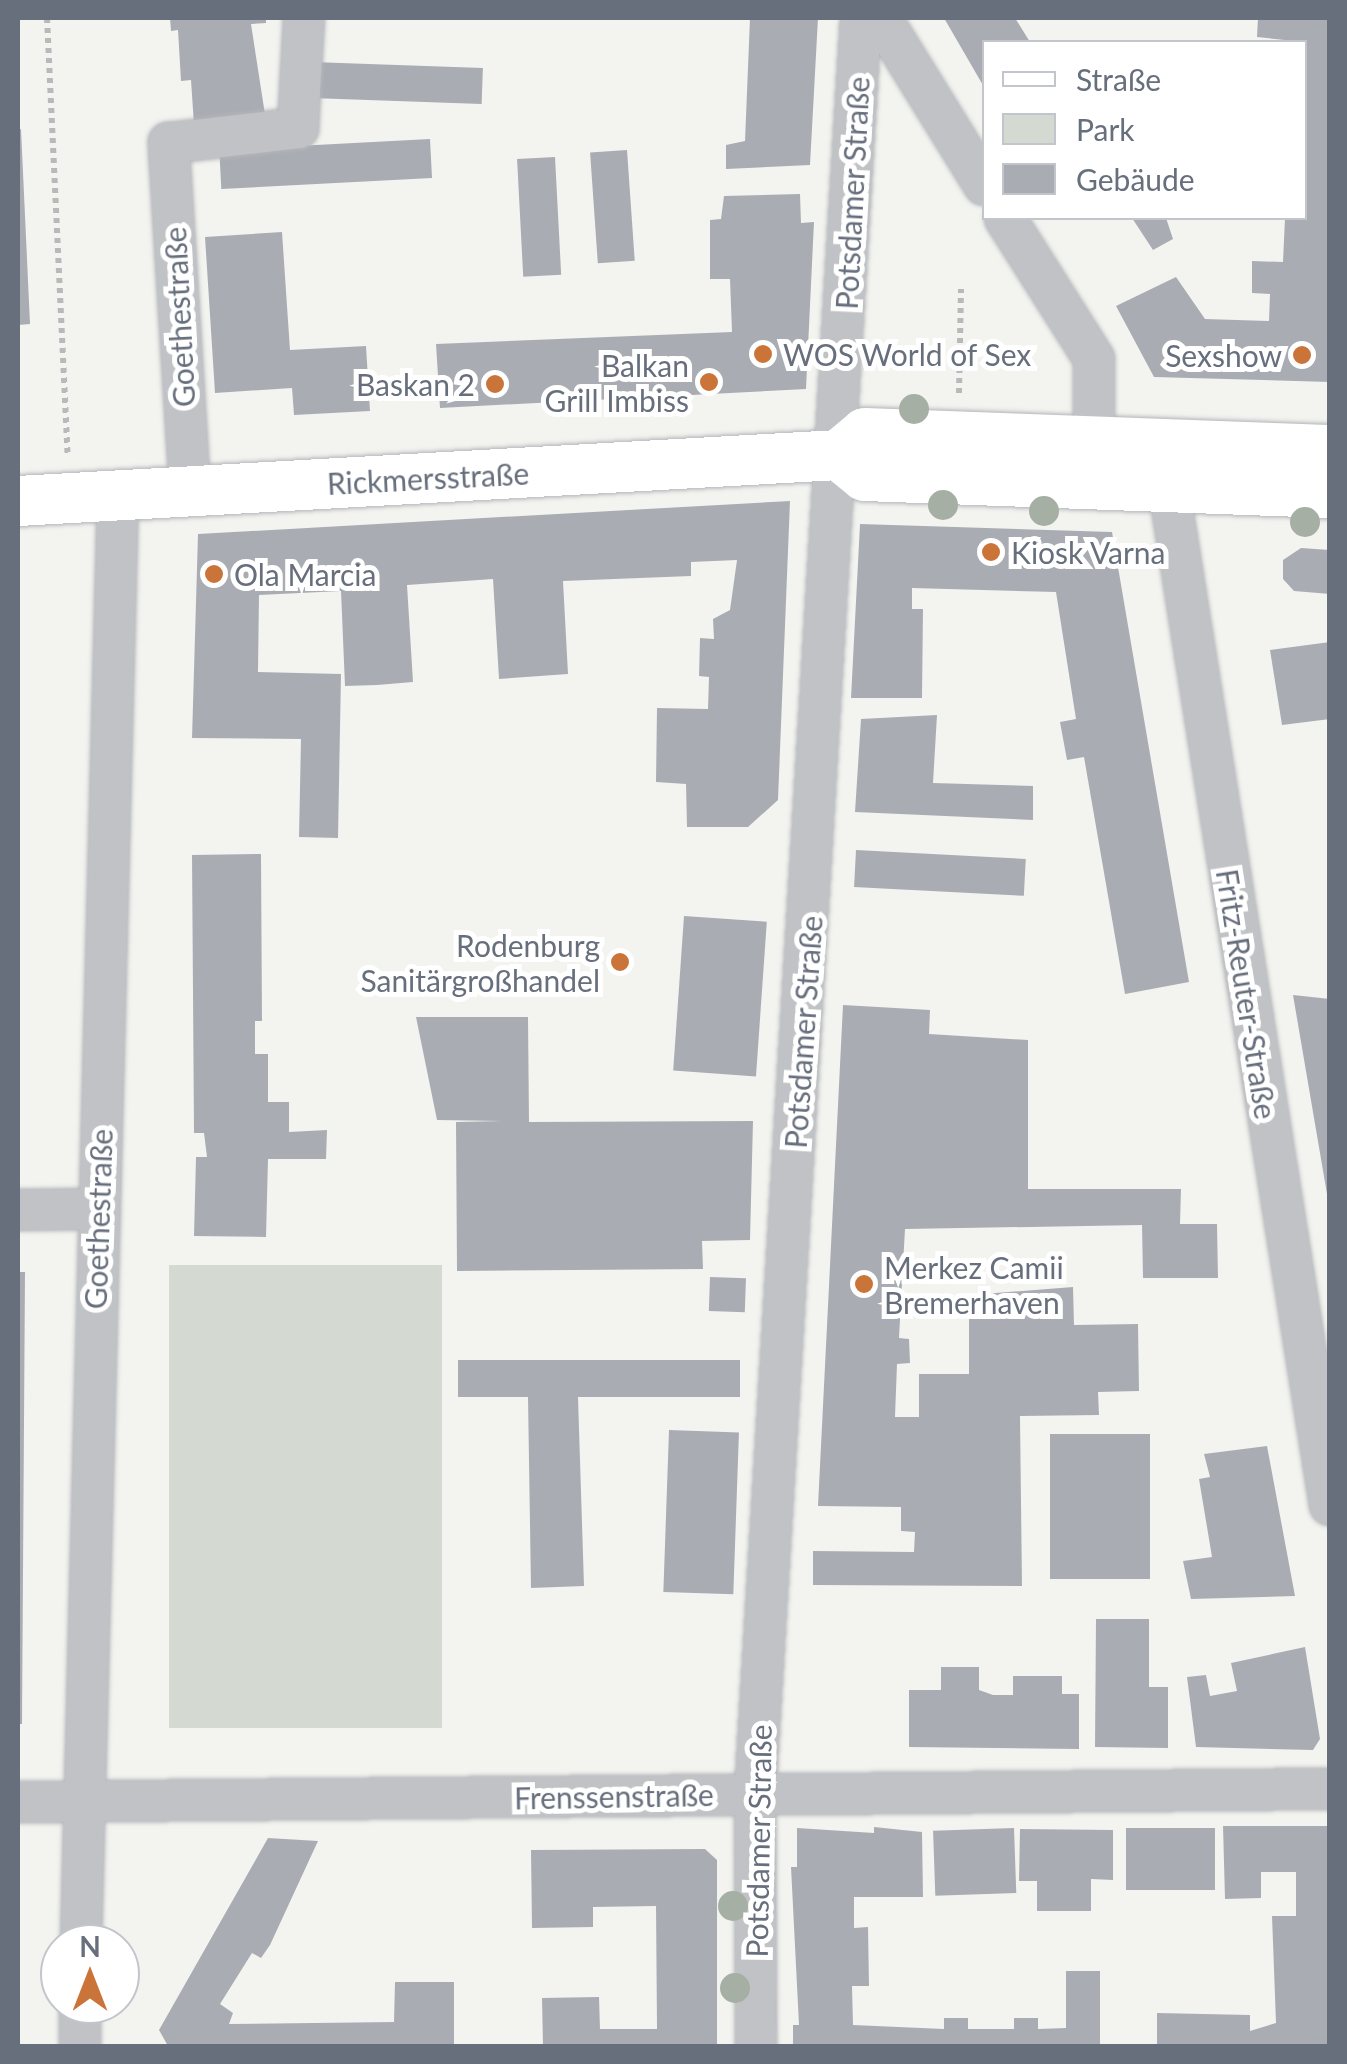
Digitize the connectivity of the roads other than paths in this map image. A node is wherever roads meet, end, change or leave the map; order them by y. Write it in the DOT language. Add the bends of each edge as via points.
graph roads {
  1 [pos="304,18"];
  2 [pos="860,18"];
  3 [pos="881,18"];
  4 [pos="982,181"];
  5 [pos="1006,220"];
  6 [pos="1094,439"];
  7 [pos="1330,450"];
  8 [pos="839,455"];
  9 [pos="1164,462"];
  10 [pos="190,491"];
  11 [pos="1330,493"];
  12 [pos="94,496"];
  13 [pos="18,500"];
  14 [pos="99,1209"];
  15 [pos="18,1210"];
  16 [pos="1330,1505"];
  17 [pos="1330,1789"];
  18 [pos="755,1795"];
  19 [pos="82,1801"];
  20 [pos="18,1802"];
  21 [pos="81,1924"];
  22 [pos="756,2046"];
  1 -- 10 [label="street, Goethestraße" via="298,128 168,142"];
  2 -- 8 [label="street, Potsdamer Straße"];
  3 -- 4 [label="street"];
  5 -- 6 [label="street" via="1094,359"];
  6 -- 8 [label="main road, Rickmersstraße" via="864,433"];
  6 -- 9 [label="main road, Rickmersstraße"];
  7 -- 9 [label="main road, Rickmersstraße"];
  8 -- 9 [label="main road, Rickmersstraße" via="865,476"];
  8 -- 10 [label="main road, Rickmersstraße"];
  8 -- 18 [label="street, Potsdamer Straße"];
  9 -- 11 [label="main road, Rickmersstraße"];
  9 -- 16 [label="street, Fritz-Reuter-Straße"];
  10 -- 12 [label="main road, Rickmersstraße"];
  12 -- 13 [label="main road, Rickmersstraße"];
  12 -- 14 [label="street, Goethestraße"];
  14 -- 15 [label="street"];
  14 -- 19 [label="street, Goethestraße"];
  17 -- 18 [label="street, Frenssenstraße"];
  18 -- 19 [label="street, Frenssenstraße"];
  18 -- 22 [label="street, Potsdamer Straße"];
  19 -- 20 [label="street, Frenssenstraße"];
  19 -- 21 [label="street, Goethestraße"];
}
